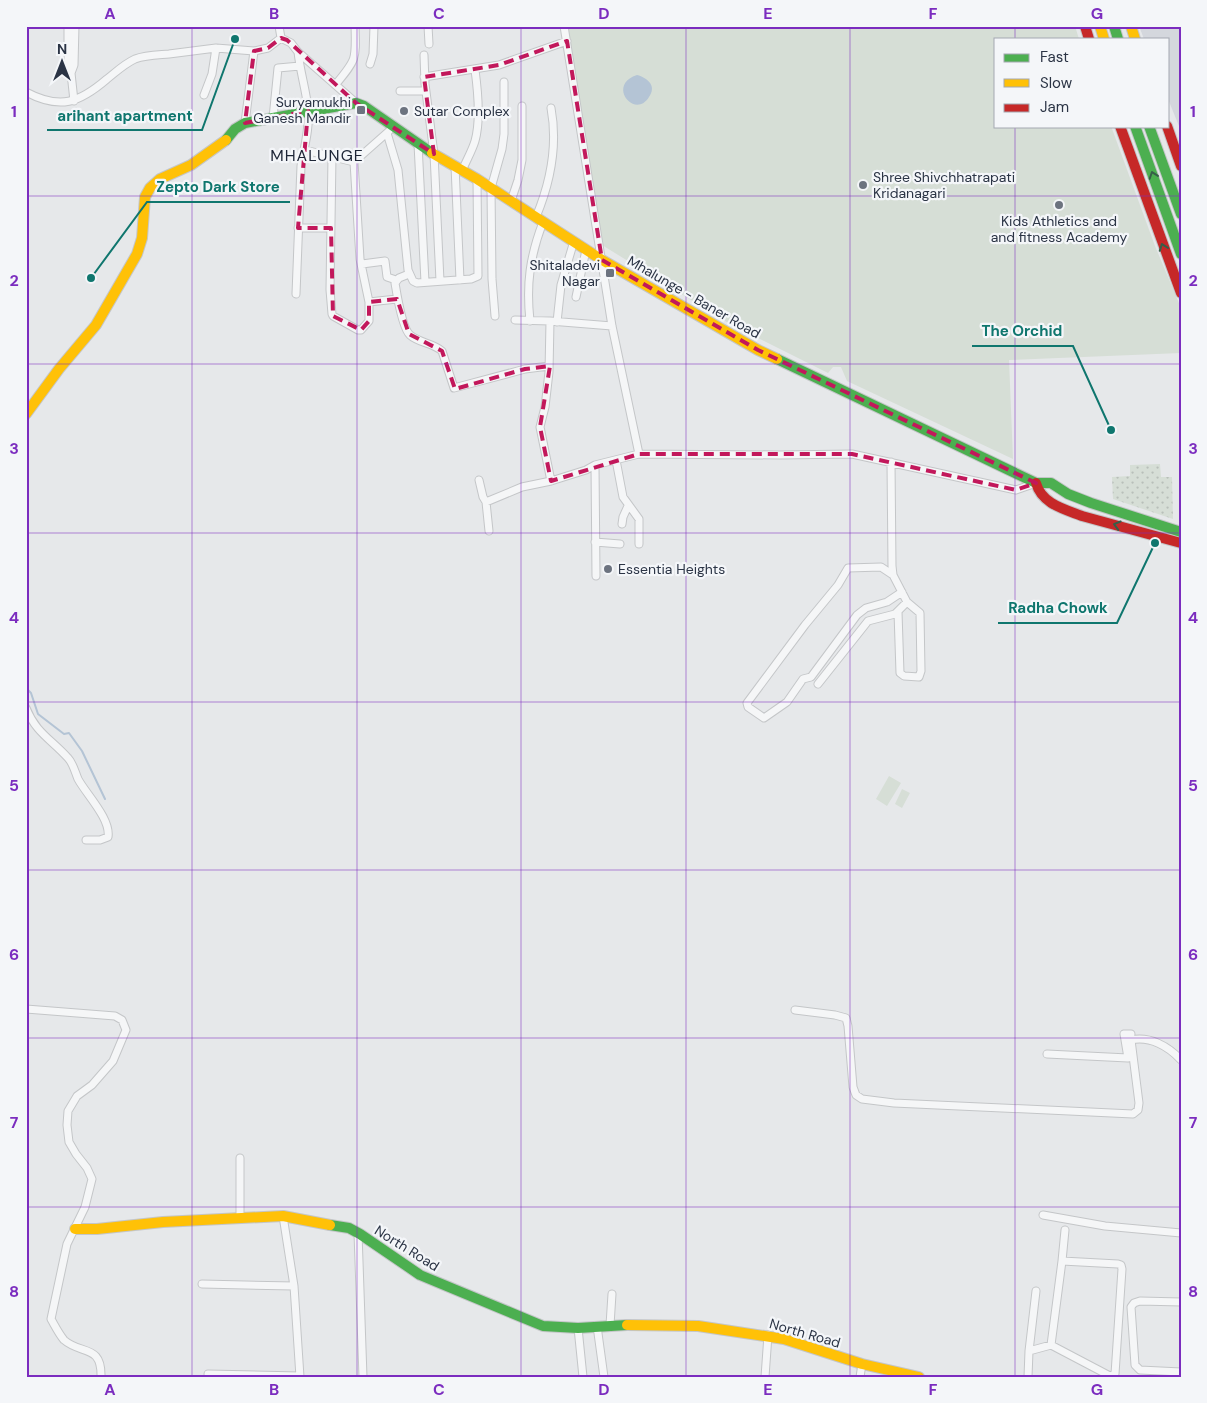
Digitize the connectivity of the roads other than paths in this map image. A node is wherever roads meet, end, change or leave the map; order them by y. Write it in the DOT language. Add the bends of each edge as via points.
graph roads {
  1 [pos="68,26"];
  2 [pos="75,26"];
  3 [pos="279,26"];
  4 [pos="355,26"];
  5 [pos="374,26"];
  6 [pos="428,26"];
  7 [pos="564,26"];
  8 [pos="1085,26"];
  9 [pos="1100,26"];
  10 [pos="1114,26"];
  11 [pos="1131,26"];
  12 [pos="281,38"];
  13 [pos="1089,38"];
  14 [pos="1104,38"];
  15 [pos="1118,38"];
  16 [pos="1135,38"];
  17 [pos="567,42"];
  18 [pos="429,44"];
  19 [pos="216,48"];
  20 [pos="254,51"];
  21 [pos="298,52"];
  22 [pos="424,56"];
  23 [pos="370,64"];
  24 [pos="300,66"];
  25 [pos="476,70"];
  26 [pos="71,73"];
  27 [pos="424,77"];
  28 [pos="504,82"];
  29 [pos="336,84"];
  30 [pos="400,91"];
  31 [pos="425,91"];
  32 [pos="26,92"];
  33 [pos="204,95"];
  34 [pos="74,101"];
  35 [pos="356,103"];
  36 [pos="522,106"];
  37 [pos="550,108"];
  38 [pos="308,111"];
  39 [pos="273,118"];
  40 [pos="245,123"];
  41 [pos="1121,128"];
  42 [pos="1136,128"];
  43 [pos="1150,128"];
  44 [pos="1167,128"];
  45 [pos="390,130"];
  46 [pos="418,144"];
  47 [pos="305,150"];
  48 [pos="434,154"];
  49 [pos="332,156"];
  50 [pos="354,162"];
  51 [pos="1181,166"];
  52 [pos="458,168"];
  53 [pos="477,179"];
  54 [pos="491,188"];
  55 [pos="511,201"];
  56 [pos="1181,214"];
  57 [pos="540,220"];
  58 [pos="298,228"];
  59 [pos="331,228"];
  60 [pos="574,241"];
  61 [pos="586,250"];
  62 [pos="1181,254"];
  63 [pos="602,260"];
  64 [pos="362,264"];
  65 [pos="409,274"];
  66 [pos="396,280"];
  67 [pos="460,280"];
  68 [pos="440,281"];
  69 [pos="424,282"];
  70 [pos="1181,293"];
  71 [pos="296,294"];
  72 [pos="576,297"];
  73 [pos="397,299"];
  74 [pos="369,302"];
  75 [pos="495,316"];
  76 [pos="515,320"];
  77 [pos="530,321"];
  78 [pos="554,322"];
  79 [pos="612,326"];
  80 [pos="549,366"];
  81 [pos="26,414"];
  82 [pos="639,454"];
  83 [pos="616,460"];
  84 [pos="891,462"];
  85 [pos="595,465"];
  86 [pos="479,480"];
  87 [pos="551,481"];
  88 [pos="1036,483"];
  89 [pos="486,502"];
  90 [pos="628,506"];
  91 [pos="1147,521"];
  92 [pos="622,524"];
  93 [pos="489,531"];
  94 [pos="1181,532"];
  95 [pos="1144,533"];
  96 [pos="595,542"];
  97 [pos="620,544"];
  98 [pos="639,544"];
  99 [pos="1181,544"];
  100 [pos="893,575"];
  101 [pos="596,576"];
  102 [pos="902,592"];
  103 [pos="907,602"];
  104 [pos="898,612"];
  105 [pos="818,684"];
  106 [pos="26,708"];
  107 [pos="86,840"];
  108 [pos="26,1009"];
  109 [pos="795,1010"];
  110 [pos="1131,1034"];
  111 [pos="1047,1054"];
  112 [pos="1181,1060"];
  113 [pos="240,1158"];
  114 [pos="1043,1215"];
  115 [pos="283,1216"];
  116 [pos="240,1218"];
  117 [pos="75,1229"];
  118 [pos="1065,1230"];
  119 [pos="358,1233"];
  120 [pos="1181,1233"];
  121 [pos="1062,1261"];
  122 [pos="202,1284"];
  123 [pos="294,1286"];
  124 [pos="1036,1292"];
  125 [pos="612,1294"];
  126 [pos="1181,1302"];
  127 [pos="610,1325"];
  128 [pos="597,1326"];
  129 [pos="578,1328"];
  130 [pos="768,1336"];
  131 [pos="1051,1345"];
  132 [pos="1029,1351"];
  133 [pos="862,1364"];
  134 [pos="1181,1372"];
  135 [pos="208,1374"];
  136 [pos="300,1376"];
  137 [pos="100,1377"];
  138 [pos="364,1377"];
  139 [pos="582,1377"];
  140 [pos="604,1377"];
  141 [pos="765,1377"];
  142 [pos="860,1377"];
  143 [pos="919,1377"];
  144 [pos="1028,1377"];
  1 -- 26 [label="street"];
  2 -- 26 [label="street"];
  3 -- 12 [label="street"];
  4 -- 29 [label="street" via="356,54"];
  5 -- 23 [label="street"];
  6 -- 18 [label="street"];
  7 -- 17 [label="street"];
  8 -- 13 [label="main road"];
  9 -- 14 [label="main road"];
  10 -- 15 [label="main road"];
  11 -- 16 [label="main road"];
  12 -- 20 [label="street" via="268,48"];
  12 -- 21 [label="street"];
  17 -- 25 [label="street"];
  17 -- 63 [label="street"];
  19 -- 20 [label="street"];
  19 -- 33 [label="street" via="212,74"];
  19 -- 34 [label="street" via="135,59"];
  20 -- 40 [label="street"];
  21 -- 24 [label="street"];
  21 -- 29 [label="street"];
  22 -- 27 [label="street"];
  24 -- 38 [label="street"];
  24 -- 39 [label="street" via="278,68"];
  25 -- 27 [label="street"];
  25 -- 52 [label="street" via="475,142"];
  26 -- 34 [label="street"];
  27 -- 31 [label="street"];
  28 -- 54 [label="street" via="504,134"];
  29 -- 35 [label="street"];
  30 -- 31 [label="street"];
  31 -- 48 [label="street"];
  32 -- 34 [label="street" via="46,100"];
  35 -- 38 [label="main road"];
  35 -- 45 [label="main road, Mhalunge - Baner Road" via="364,106"];
  36 -- 55 [label="street" via="522,160"];
  37 -- 57 [label="street" via="554,143"];
  38 -- 39 [label="main road"];
  38 -- 47 [label="street"];
  39 -- 40 [label="main road"];
  40 -- 81 [label="main road" via="214,150 160,179 150,188 145,197 142,238 137,254 96,326"];
  70 -- 41 [label="main road, one-way"];
  62 -- 42 [label="main road, one-way"];
  43 -- 56 [label="main road"];
  44 -- 51 [label="main road"];
  45 -- 46 [label="main road, Mhalunge - Baner Road"];
  45 -- 50 [label="street"];
  45 -- 65 [label="street" via="398,170"];
  46 -- 48 [label="main road, Mhalunge - Baner Road"];
  46 -- 69 [label="street"];
  47 -- 49 [label="street"];
  47 -- 58 [label="street" via="300,166"];
  48 -- 52 [label="main road, Mhalunge - Baner Road"];
  48 -- 68 [label="street"];
  49 -- 50 [label="street"];
  49 -- 59 [label="street"];
  50 -- 64 [label="street"];
  52 -- 53 [label="main road, Mhalunge - Baner Road"];
  52 -- 67 [label="street"];
  53 -- 54 [label="main road, Mhalunge - Baner Road"];
  53 -- 67 [label="street" via="479,272 476,278"];
  54 -- 55 [label="main road, Mhalunge - Baner Road"];
  54 -- 75 [label="street"];
  55 -- 57 [label="main road, Mhalunge - Baner Road"];
  57 -- 60 [label="main road, Mhalunge - Baner Road"];
  57 -- 77 [label="street" via="530,271"];
  58 -- 59 [label="street"];
  58 -- 71 [label="street"];
  59 -- 74 [label="street" via="333,316 361,330 369,324"];
  60 -- 61 [label="main road, Mhalunge - Baner Road"];
  60 -- 78 [label="street"];
  61 -- 63 [label="main road, Mhalunge - Baner Road"];
  61 -- 72 [label="street"];
  63 -- 79 [label="street"];
  63 -- 88 [label="main road, Mhalunge - Baner Road" via="758,350"];
  64 -- 66 [label="street" via="385,261 387,277"];
  64 -- 74 [label="street"];
  65 -- 66 [label="street"];
  65 -- 69 [label="street" via="417,283"];
  66 -- 73 [label="street"];
  67 -- 68 [label="street"];
  68 -- 69 [label="street"];
  73 -- 74 [label="street"];
  73 -- 80 [label="street" via="409,334 442,351 455,389 525,368"];
  76 -- 77 [label="street"];
  77 -- 78 [label="street"];
  78 -- 79 [label="street"];
  78 -- 80 [label="street"];
  79 -- 82 [label="street"];
  80 -- 87 [label="street" via="540,428"];
  82 -- 83 [label="street"];
  82 -- 84 [label="street" via="852,454"];
  83 -- 85 [label="street"];
  83 -- 90 [label="street" via="623,497"];
  84 -- 88 [label="street" via="1016,490"];
  84 -- 100 [label="street"];
  85 -- 87 [label="street"];
  85 -- 96 [label="street"];
  86 -- 89 [label="street"];
  87 -- 89 [label="street"];
  88 -- 91 [label="main road, Mhalunge - Baner Road" via="1051,483 1068,494"];
  95 -- 88 [label="main road, Mhalunge - Baner Road, one-way" via="1082,516 1045,499"];
  89 -- 93 [label="street"];
  90 -- 92 [label="street"];
  90 -- 98 [label="street" via="639,519"];
  91 -- 94 [label="main road, Mhalunge - Baner Road"];
  91 -- 95 [label="main road"];
  95 -- 99 [label="main road, Mhalunge - Baner Road"];
  96 -- 97 [label="street"];
  96 -- 101 [label="street"];
  100 -- 102 [label="street"];
  100 -- 102 [label="street" via="881,567 848,568 747,703 748,707 764,718 788,702 803,679 812,677 857,615"];
  102 -- 103 [label="street"];
  103 -- 104 [label="street"];
  103 -- 104 [label="street" via="917,609 921,618 919,677 900,673"];
  104 -- 105 [label="street" via="868,621"];
  106 -- 107 [label="street" via="41,733 70,759 83,788 97,805 105,822 108,836 100,840"];
  108 -- 117 [label="street" via="115,1016 122,1020 126,1030 113,1061 92,1085 77,1096 68,1111 69,1142 92,1179"];
  109 -- 112 [label="street" via="846,1018 853,1086 856,1095 862,1099 1133,1114 1139,1103 1131,1040 1154,1040"];
  110 -- 111 [label="street" via="1124,1034 1128,1058"];
  113 -- 116 [label="street"];
  114 -- 120 [label="street" via="1105,1226"];
  115 -- 116 [label="main road, North Road"];
  115 -- 119 [label="main road, North Road" via="349,1228"];
  115 -- 123 [label="street"];
  116 -- 117 [label="main road, North Road"];
  117 -- 137 [label="street" via="67,1244 51,1319 63,1339 87,1350 99,1360"];
  118 -- 121 [label="street"];
  119 -- 129 [label="main road, North Road" via="420,1275 445,1286 543,1326"];
  119 -- 138 [label="street"];
  121 -- 131 [label="street"];
  121 -- 131 [label="street" via="1121,1265 1115,1374 1110,1376"];
  122 -- 123 [label="street"];
  123 -- 136 [label="street"];
  124 -- 132 [label="street"];
  125 -- 127 [label="street"];
  126 -- 134 [label="street" via="1140,1301 1131,1307 1137,1369"];
  127 -- 128 [label="main road, North Road"];
  127 -- 130 [label="main road, North Road" via="698,1326"];
  128 -- 129 [label="main road, North Road"];
  128 -- 140 [label="street"];
  129 -- 139 [label="street"];
  130 -- 133 [label="main road, North Road"];
  130 -- 141 [label="street"];
  131 -- 132 [label="street"];
  132 -- 144 [label="street"];
  133 -- 142 [label="street"];
  133 -- 143 [label="main road, North Road"];
  135 -- 136 [label="street"];
}
